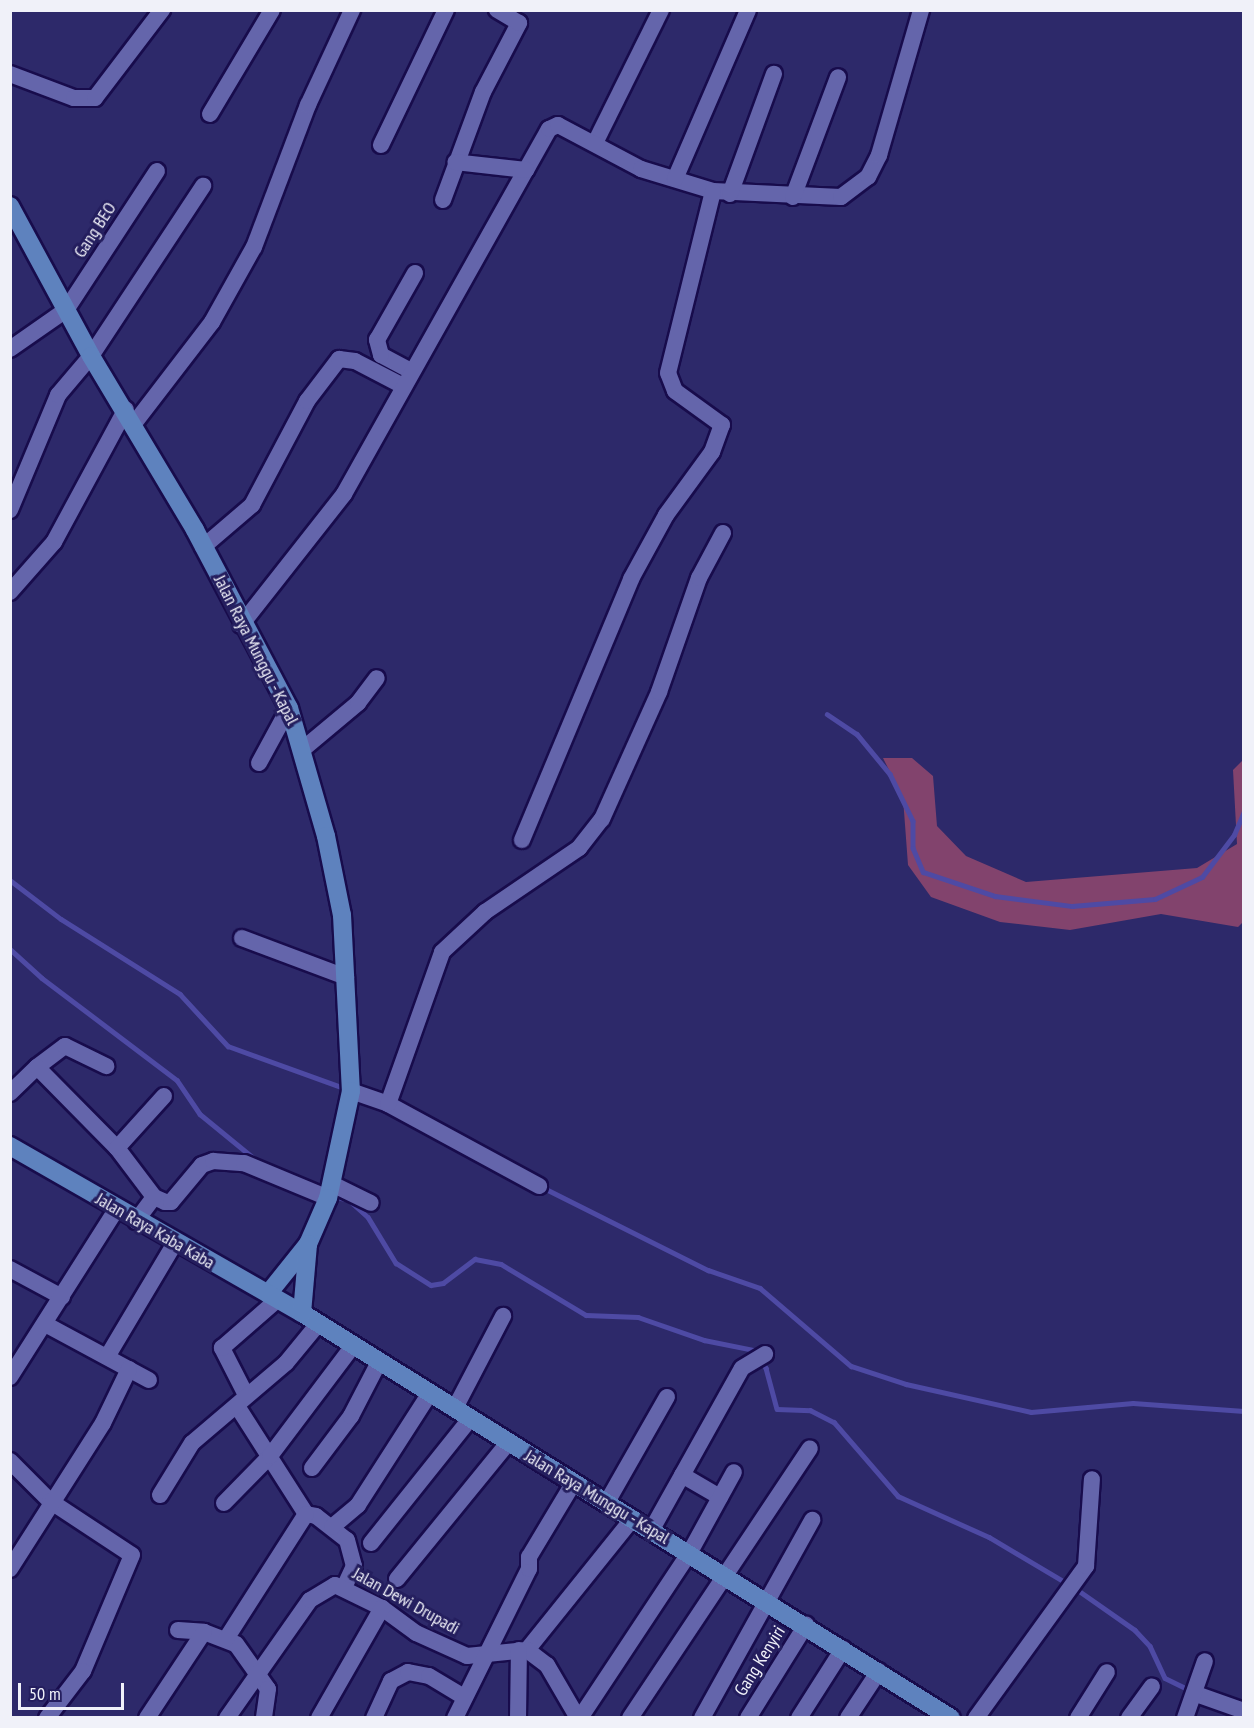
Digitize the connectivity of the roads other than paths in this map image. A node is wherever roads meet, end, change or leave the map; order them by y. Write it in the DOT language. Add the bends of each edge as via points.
graph roads {
  1 [pos="162,10"];
  2 [pos="272,10"];
  3 [pos="352,10"];
  4 [pos="446,10"];
  5 [pos="497,10"];
  6 [pos="661,10"];
  7 [pos="748,10"];
  8 [pos="921,10"];
  9 [pos="523,17"];
  10 [pos="10,74"];
  11 [pos="774,74"];
  12 [pos="838,77"];
  13 [pos="210,114"];
  14 [pos="595,143"];
  15 [pos="381,145"];
  16 [pos="455,162"];
  17 [pos="526,170"];
  18 [pos="157,171"];
  19 [pos="675,179"];
  20 [pos="203,186"];
  21 [pos="713,191"];
  22 [pos="730,194"];
  23 [pos="793,197"];
  24 [pos="443,200"];
  25 [pos="12,213"];
  26 [pos="415,273"];
  27 [pos="66,310"];
  28 [pos="10,349"];
  29 [pos="91,356"];
  30 [pos="407,379"];
  31 [pos="129,417"];
  32 [pos="10,510"];
  33 [pos="723,533"];
  34 [pos="203,547"];
  35 [pos="10,592"];
  36 [pos="242,625"];
  37 [pos="377,678"];
  38 [pos="289,708"];
  39 [pos="303,749"];
  40 [pos="259,763"];
  41 [pos="522,840"];
  42 [pos="242,938"];
  43 [pos="346,977"];
  44 [pos="105,1066"];
  45 [pos="37,1067"];
  46 [pos="357,1091"];
  47 [pos="10,1093"];
  48 [pos="165,1096"];
  49 [pos="388,1104"];
  50 [pos="10,1146"];
  51 [pos="117,1148"];
  52 [pos="539,1186"];
  53 [pos="330,1191"];
  54 [pos="154,1197"];
  55 [pos="371,1203"];
  56 [pos="116,1210"];
  57 [pos="136,1221"];
  58 [pos="175,1243"];
  59 [pos="308,1244"];
  60 [pos="10,1269"];
  61 [pos="62,1297"];
  62 [pos="272,1297"];
  63 [pos="302,1313"];
  64 [pos="503,1316"];
  65 [pos="45,1324"];
  66 [pos="318,1324"];
  67 [pos="353,1346"];
  68 [pos="765,1354"];
  69 [pos="107,1357"];
  70 [pos="379,1362"];
  71 [pos="129,1369"];
  72 [pos="10,1377"];
  73 [pos="149,1380"];
  74 [pos="430,1393"];
  75 [pos="667,1397"];
  76 [pos="241,1399"];
  77 [pos="455,1408"];
  78 [pos="470,1419"];
  79 [pos="508,1443"];
  80 [pos="810,1448"];
  81 [pos="270,1456"];
  82 [pos="10,1461"];
  83 [pos="312,1468"];
  84 [pos="734,1472"];
  85 [pos="682,1475"];
  86 [pos="1092,1479"];
  87 [pos="574,1482"];
  88 [pos="160,1496"];
  89 [pos="720,1497"];
  90 [pos="50,1501"];
  91 [pos="607,1502"];
  92 [pos="224,1503"];
  93 [pos="306,1514"];
  94 [pos="633,1518"];
  95 [pos="812,1520"];
  96 [pos="336,1523"];
  97 [pos="652,1529"];
  98 [pos="371,1543"];
  99 [pos="690,1552"];
  100 [pos="10,1569"];
  101 [pos="727,1575"];
  102 [pos="397,1579"];
  103 [pos="344,1587"];
  104 [pos="769,1602"];
  105 [pos="382,1608"];
  106 [pos="806,1625"];
  107 [pos="177,1630"];
  108 [pos="204,1632"];
  109 [pos="226,1638"];
  110 [pos="843,1649"];
  111 [pos="523,1650"];
  112 [pos="486,1652"];
  113 [pos="1205,1661"];
  114 [pos="879,1671"];
  115 [pos="256,1672"];
  116 [pos="1107,1672"];
  117 [pos="1152,1686"];
  118 [pos="1196,1694"];
  119 [pos="464,1697"];
  120 [pos="1244,1711"];
  121 [pos="151,1716"];
  122 [pos="944,1716"];
  123 [pos="47,1718"];
  124 [pos="227,1718"];
  125 [pos="264,1718"];
  126 [pos="319,1718"];
  127 [pos="374,1718"];
  128 [pos="455,1718"];
  129 [pos="518,1718"];
  130 [pos="579,1718"];
  131 [pos="630,1718"];
  132 [pos="702,1718"];
  133 [pos="748,1718"];
  134 [pos="799,1718"];
  135 [pos="848,1718"];
  136 [pos="976,1718"];
  137 [pos="1078,1718"];
  138 [pos="1129,1718"];
  139 [pos="1185,1718"];
  1 -- 10 [label="street" via="95,98 74,98"];
  2 -- 13 [label="street"];
  3 -- 31 [label="street" via="309,105 254,247 212,322"];
  4 -- 15 [label="street"];
  5 -- 9 [label="street"];
  6 -- 14 [label="street"];
  7 -- 19 [label="street"];
  8 -- 23 [label="street" via="879,155 868,177 841,196"];
  9 -- 16 [label="street" via="483,92"];
  11 -- 22 [label="street"];
  12 -- 23 [label="street"];
  14 -- 17 [label="street" via="564,126 553,127"];
  14 -- 19 [label="street" via="641,169"];
  16 -- 17 [label="street"];
  16 -- 24 [label="street"];
  17 -- 30 [label="street"];
  18 -- 27 [label="street, Gang BEO"];
  19 -- 21 [label="street"];
  20 -- 29 [label="street"];
  21 -- 22 [label="street"];
  21 -- 41 [label="street" via="668,373 675,391 722,425 712,452 666,515 631,579"];
  22 -- 23 [label="street"];
  25 -- 27 [label="street, Jalan Raya Munggu - Kapal"];
  26 -- 30 [label="street" via="377,340 381,355"];
  27 -- 28 [label="street"];
  27 -- 29 [label="street, Jalan Raya Munggu - Kapal"];
  29 -- 31 [label="street, Jalan Raya Munggu - Kapal"];
  29 -- 32 [label="street" via="58,396"];
  30 -- 34 [label="street" via="339,359 307,401 252,505"];
  30 -- 36 [label="street" via="344,494"];
  31 -- 34 [label="street, Jalan Raya Munggu - Kapal"];
  31 -- 35 [label="street" via="54,542"];
  33 -- 49 [label="street" via="699,578 659,692 602,819 579,848 485,912 442,952"];
  34 -- 36 [label="street, Jalan Raya Munggu - Kapal"];
  36 -- 38 [label="street, Jalan Raya Munggu - Kapal"];
  37 -- 39 [label="street" via="358,703"];
  38 -- 39 [label="street, Jalan Raya Munggu - Kapal"];
  38 -- 40 [label="street"];
  39 -- 43 [label="street, Jalan Raya Munggu - Kapal" via="342,915"];
  42 -- 43 [label="street"];
  43 -- 46 [label="street, Jalan Raya Munggu - Kapal"];
  44 -- 45 [label="street" via="65,1046"];
  45 -- 47 [label="street"];
  45 -- 51 [label="street"];
  46 -- 49 [label="street"];
  46 -- 53 [label="street, Jalan Raya Munggu - Kapal"];
  48 -- 51 [label="street"];
  49 -- 52 [label="street"];
  50 -- 56 [label="street, Jalan Raya Kaba Kaba"];
  51 -- 54 [label="street"];
  53 -- 54 [label="street" via="229,1161 202,1165 171,1202"];
  53 -- 55 [label="street"];
  53 -- 59 [label="street, Jalan Raya Munggu - Kapal"];
  54 -- 57 [label="street"];
  56 -- 57 [label="street, Jalan Raya Kaba Kaba"];
  56 -- 61 [label="street"];
  57 -- 58 [label="street, Jalan Raya Kaba Kaba"];
  58 -- 62 [label="street, Jalan Raya Kaba Kaba"];
  58 -- 69 [label="street"];
  59 -- 62 [label="street, Jalan Raya Munggu - Kapal"];
  59 -- 63 [label="street, Jalan Raya Munggu - Kapal"];
  60 -- 61 [label="street"];
  61 -- 65 [label="street"];
  62 -- 63 [label="street, Jalan Raya Kaba Kaba"];
  62 -- 76 [label="street" via="222,1348"];
  63 -- 66 [label="street, Jalan Raya Munggu - Kapal"];
  64 -- 77 [label="street"];
  65 -- 69 [label="street"];
  65 -- 72 [label="street"];
  66 -- 67 [label="street, Jalan Raya Munggu - Kapal"];
  66 -- 76 [label="street" via="286,1363"];
  67 -- 70 [label="street, Jalan Raya Munggu - Kapal"];
  67 -- 81 [label="street"];
  68 -- 85 [label="street" via="742,1368"];
  69 -- 71 [label="street"];
  70 -- 74 [label="street, Jalan Raya Munggu - Kapal"];
  70 -- 83 [label="street" via="351,1416"];
  71 -- 73 [label="street"];
  71 -- 90 [label="street" via="103,1423"];
  74 -- 77 [label="street, Jalan Raya Munggu - Kapal"];
  74 -- 96 [label="street" via="358,1505"];
  75 -- 91 [label="street"];
  76 -- 81 [label="street"];
  76 -- 88 [label="street" via="192,1443"];
  77 -- 78 [label="street, Jalan Raya Munggu - Kapal"];
  78 -- 79 [label="street, Jalan Raya Munggu - Kapal"];
  78 -- 98 [label="street"];
  79 -- 87 [label="street, Jalan Raya Munggu - Kapal"];
  79 -- 102 [label="street"];
  80 -- 101 [label="street"];
  81 -- 92 [label="street"];
  81 -- 93 [label="street"];
  82 -- 90 [label="street"];
  84 -- 89 [label="street"];
  85 -- 89 [label="street"];
  85 -- 97 [label="street"];
  86 -- 136 [label="street" via="1086,1566"];
  87 -- 91 [label="street, Jalan Raya Munggu - Kapal"];
  87 -- 112 [label="street" via="529,1557 529,1569"];
  89 -- 99 [label="street"];
  90 -- 100 [label="street"];
  90 -- 123 [label="street" via="132,1555 82,1671"];
  91 -- 94 [label="street, Jalan Raya Munggu - Kapal"];
  93 -- 96 [label="street"];
  93 -- 109 [label="street"];
  94 -- 97 [label="street, Jalan Raya Munggu - Kapal"];
  94 -- 111 [label="street"];
  95 -- 104 [label="street"];
  96 -- 103 [label="street" via="353,1555 354,1566"];
  97 -- 99 [label="street, Jalan Raya Munggu - Kapal"];
  99 -- 101 [label="street, Jalan Raya Munggu - Kapal"];
  99 -- 130 [label="street"];
  101 -- 104 [label="street, Jalan Raya Munggu - Kapal"];
  101 -- 131 [label="street"];
  103 -- 105 [label="street, Jalan Dewi Drupadi"];
  103 -- 115 [label="street, Jalan Dewi Drupadi" via="320,1590"];
  104 -- 106 [label="street, Jalan Raya Munggu - Kapal"];
  104 -- 132 [label="street"];
  105 -- 112 [label="street, Jalan Dewi Drupadi" via="416,1633 467,1656"];
  105 -- 126 [label="street"];
  106 -- 110 [label="street, Jalan Raya Munggu - Kapal"];
  106 -- 133 [label="street, Gang Kenyiri"];
  107 -- 108 [label="street"];
  108 -- 109 [label="street"];
  108 -- 121 [label="street"];
  109 -- 115 [label="street" via="236,1644"];
  110 -- 114 [label="street, Jalan Raya Munggu - Kapal"];
  110 -- 134 [label="street"];
  111 -- 112 [label="street, Jalan Dewi Drupadi"];
  111 -- 129 [label="street"];
  111 -- 130 [label="street" via="547,1665"];
  112 -- 119 [label="street"];
  113 -- 118 [label="street"];
  114 -- 122 [label="street, Jalan Raya Munggu - Kapal"];
  114 -- 135 [label="street"];
  115 -- 124 [label="street, Jalan Dewi Drupadi"];
  115 -- 125 [label="street" via="268,1689"];
  116 -- 137 [label="street"];
  117 -- 138 [label="street"];
  118 -- 120 [label="street"];
  118 -- 139 [label="street"];
  119 -- 127 [label="street" via="429,1676 408,1672 391,1681"];
  119 -- 128 [label="street"];
}
